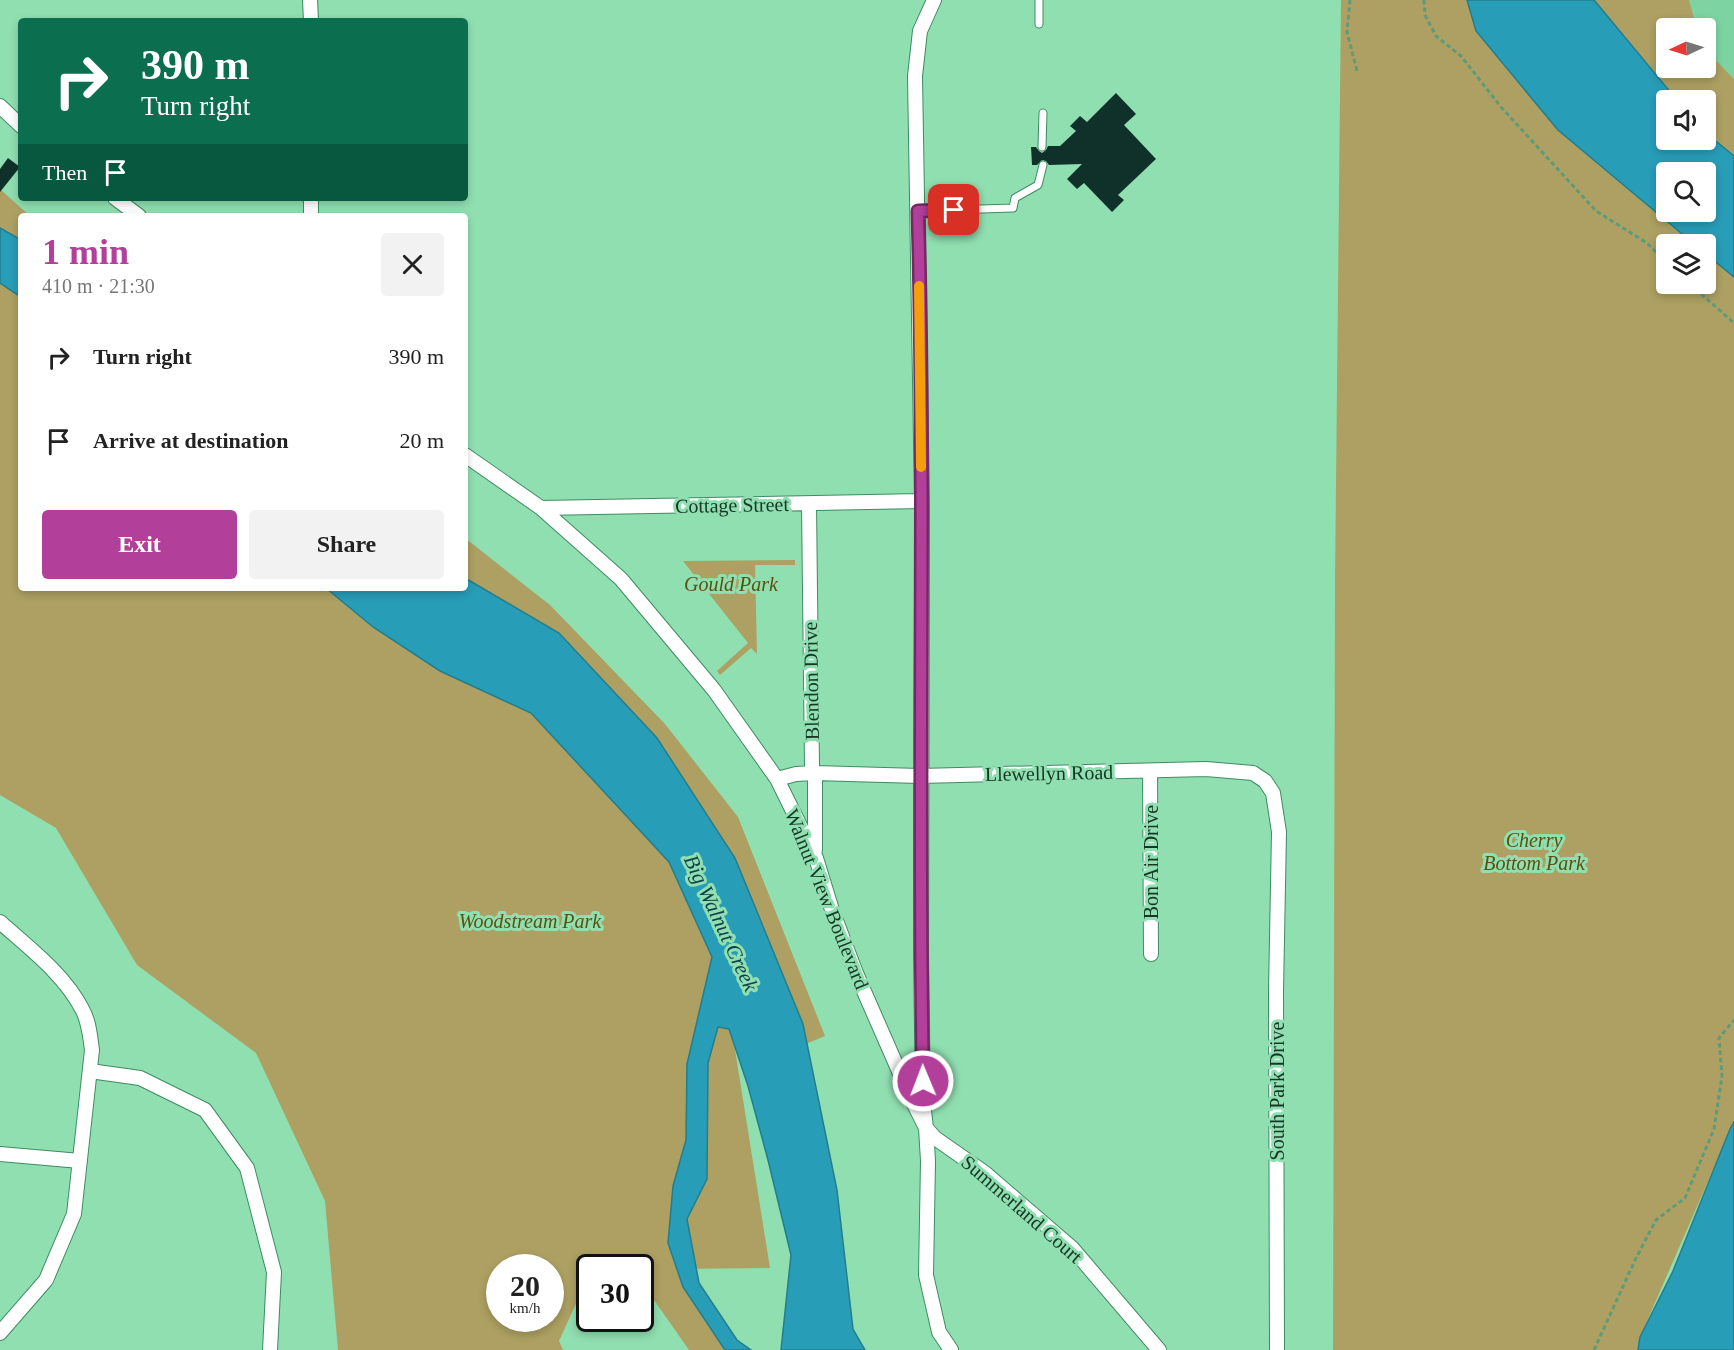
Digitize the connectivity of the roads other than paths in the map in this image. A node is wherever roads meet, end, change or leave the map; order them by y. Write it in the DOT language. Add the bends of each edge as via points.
graph roads {
  1 [pos="310,0"];
  2 [pos="934,0"];
  3 [pos="1039,0"];
  4 [pos="311,18"];
  5 [pos="1039,24"];
  6 [pos="0,105"];
  7 [pos="1043,113"];
  8 [pos="18,123"];
  9 [pos="1042,147"];
  10 [pos="1043,165"];
  11 [pos="119,201"];
  12 [pos="918,211"];
  13 [pos="135,213"];
  14 [pos="468,457"];
  15 [pos="922,501"];
  16 [pos="809,504"];
  17 [pos="541,508"];
  18 [pos="1150,771"];
  19 [pos="814,772"];
  20 [pos="921,776"];
  21 [pos="777,779"];
  22 [pos="1279,832"];
  23 [pos="816,858"];
  24 [pos="0,922"];
  25 [pos="1151,954"];
  26 [pos="90,1071"];
  27 [pos="926,1128"];
  28 [pos="0,1154"];
  29 [pos="80,1161"];
  30 [pos="0,1333"];
  31 [pos="270,1350"];
  32 [pos="951,1350"];
  33 [pos="1159,1350"];
  34 [pos="1277,1350"];
  1 -- 4 [label="street"];
  2 -- 12 [label="street" via="925,15 916,53"];
  3 -- 5 [label="lane"];
  6 -- 8 [label="street"];
  7 -- 9 [label="lane"];
  10 -- 12 [label="lane" via="1038,185 1015,198 1012,208"];
  11 -- 13 [label="street"];
  12 -- 15 [label="street"];
  14 -- 17 [label="street, Walnut View Boulevard"];
  15 -- 16 [label="street, Cottage Street"];
  15 -- 20 [label="street"];
  16 -- 17 [label="street, Cottage Street"];
  16 -- 19 [label="street, Blendon Drive"];
  17 -- 21 [label="street, Walnut View Boulevard" via="621,579 714,690"];
  18 -- 20 [label="street, Llewellyn Road"];
  18 -- 22 [label="street, Llewellyn Road" via="1206,768 1253,773 1273,793"];
  18 -- 25 [label="street, Bon Air Drive"];
  19 -- 20 [label="street, Llewellyn Road"];
  19 -- 21 [label="street, Llewellyn Road"];
  19 -- 23 [label="street, Blendon Drive"];
  20 -- 27 [label="street"];
  21 -- 23 [label="street, Walnut View Boulevard"];
  22 -- 34 [label="street, South Park Drive"];
  23 -- 27 [label="street, Walnut View Boulevard" via="856,973"];
  24 -- 26 [label="street" via="58,976 82,1010 92,1050"];
  26 -- 29 [label="street"];
  26 -- 31 [label="street" via="140,1078 205,1110 247,1168 274,1272"];
  27 -- 32 [label="street, Walnut View Boulevard" via="926,1275 939,1332"];
  27 -- 33 [label="street, Summerland Court" via="1072,1248"];
  28 -- 29 [label="street"];
  29 -- 30 [label="street" via="74,1214 46,1280"];
}
